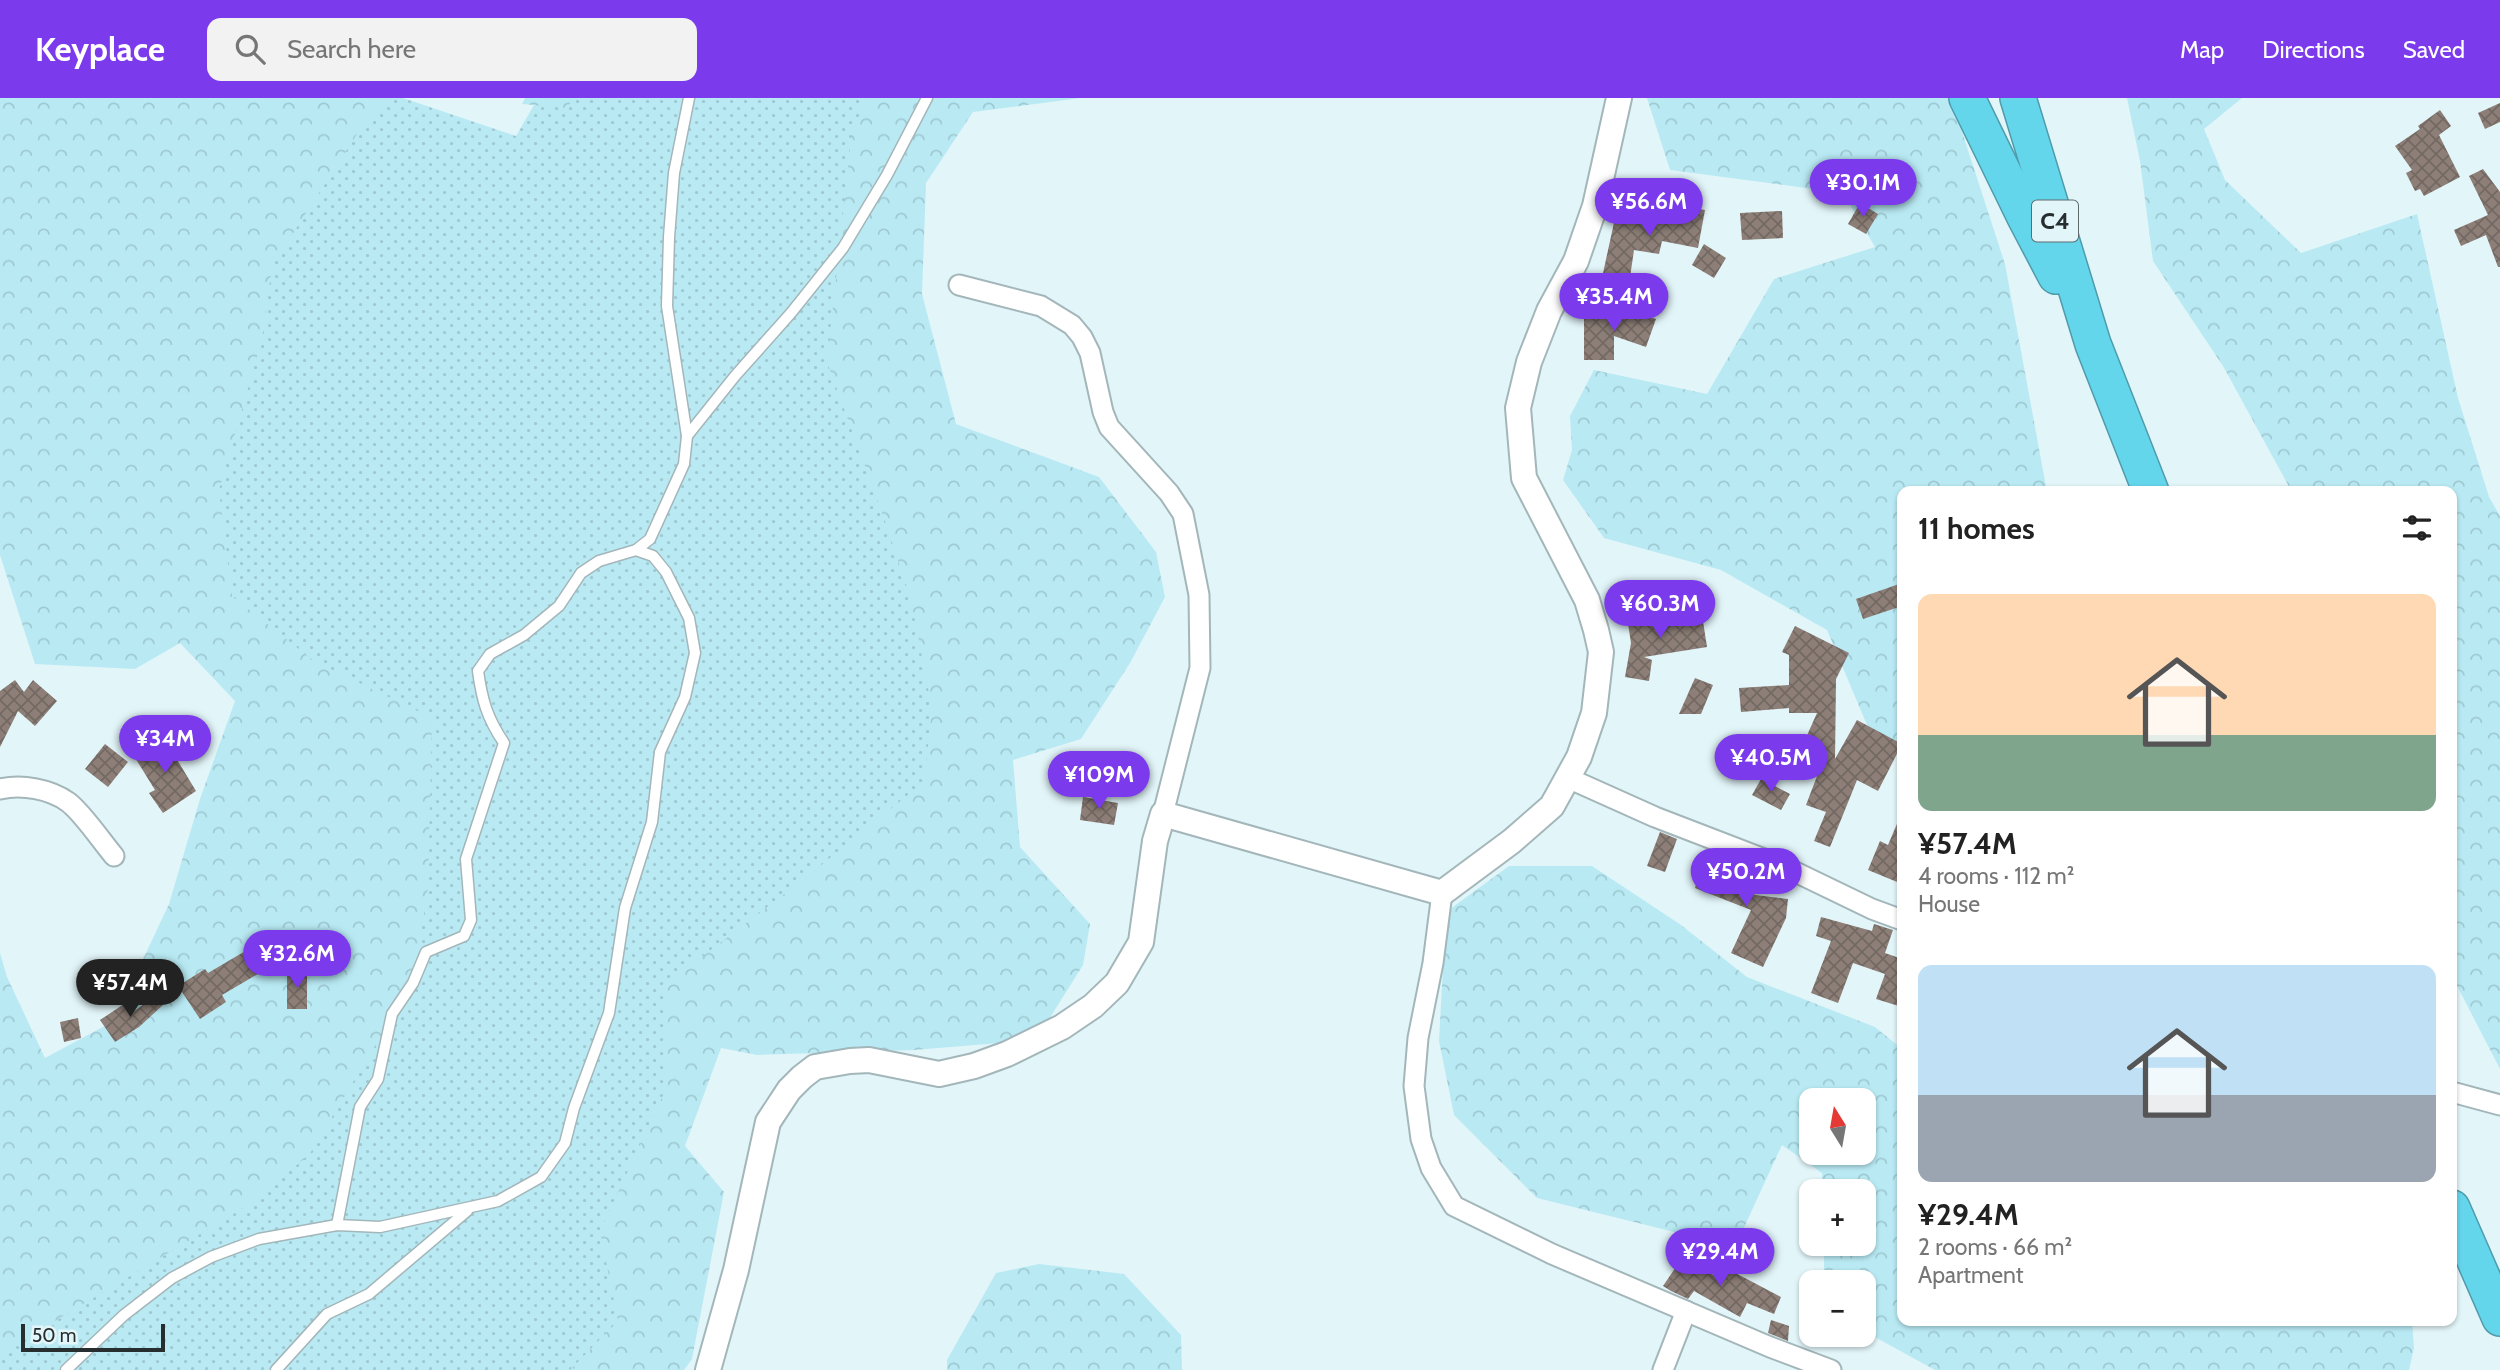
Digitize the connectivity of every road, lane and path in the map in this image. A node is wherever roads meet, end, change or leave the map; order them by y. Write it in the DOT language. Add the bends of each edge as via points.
graph roads {
  1 [pos="688,98"];
  2 [pos="927,98"];
  3 [pos="1619,98"];
  4 [pos="1968,98"];
  5 [pos="2018,98"];
  6 [pos="958,285"];
  7 [pos="2093,344"];
  8 [pos="687,436"];
  9 [pos="2149,486"];
  10 [pos="636,550"];
  11 [pos="1567,778"];
  12 [pos="0,789"];
  13 [pos="1163,814"];
  14 [pos="114,856"];
  15 [pos="1442,892"];
  16 [pos="1897,918"];
  17 [pos="2457,1094"];
  18 [pos="2500,1105"];
  19 [pos="470,1208"];
  20 [pos="2457,1219"];
  21 [pos="337,1225"];
  22 [pos="1686,1311"];
  23 [pos="2500,1318"];
  24 [pos="66,1370"];
  25 [pos="276,1370"];
  26 [pos="708,1370"];
  27 [pos="1663,1370"];
  28 [pos="1831,1370"];
  1 -- 8 [label="lane" via="674,173 667,306"];
  2 -- 8 [label="lane" via="843,248"];
  3 -- 11 [label="street" via="1595,206 1576,261 1529,362 1518,408 1524,478 1587,600 1601,652 1594,713"];
  4 -- 7 [label="highway"];
  5 -- 7 [label="highway, C4"];
  6 -- 13 [label="street" via="1041,306 1072,325 1090,353 1109,427 1183,514 1199,595 1200,668"];
  7 -- 9 [label="highway, C4"];
  8 -- 10 [label="lane" via="684,464 650,539"];
  10 -- 19 [label="lane" via="653,556 666,572 689,618 695,653 685,697 660,751 652,822 625,908 609,1013 565,1143 541,1177 498,1201"];
  10 -- 21 [label="lane" via="582,573 559,606 524,635 490,654 478,671 490,723 504,743 466,859 471,920 464,936 426,952 413,984 392,1014 378,1079 360,1107"];
  11 -- 15 [label="street" via="1552,806"];
  11 -- 16 [label="street"];
  12 -- 14 [label="street" via="44,790 69,803"];
  13 -- 15 [label="street"];
  13 -- 26 [label="street" via="1141,942 1118,984 1093,1006 1062,1027 974,1066 939,1074 869,1060 840,1062 815,1068 789,1090 768,1122 736,1270"];
  15 -- 22 [label="street" via="1413,1086 1421,1139 1431,1168 1454,1206"];
  17 -- 18 [label="street"];
  19 -- 21 [label="lane" via="380,1227"];
  19 -- 25 [label="lane" via="369,1294 327,1314"];
  20 -- 23 [label="highway"];
  21 -- 24 [label="lane" via="259,1239 211,1257 124,1315"];
  22 -- 27 [label="street"];
  22 -- 28 [label="street"];
}
